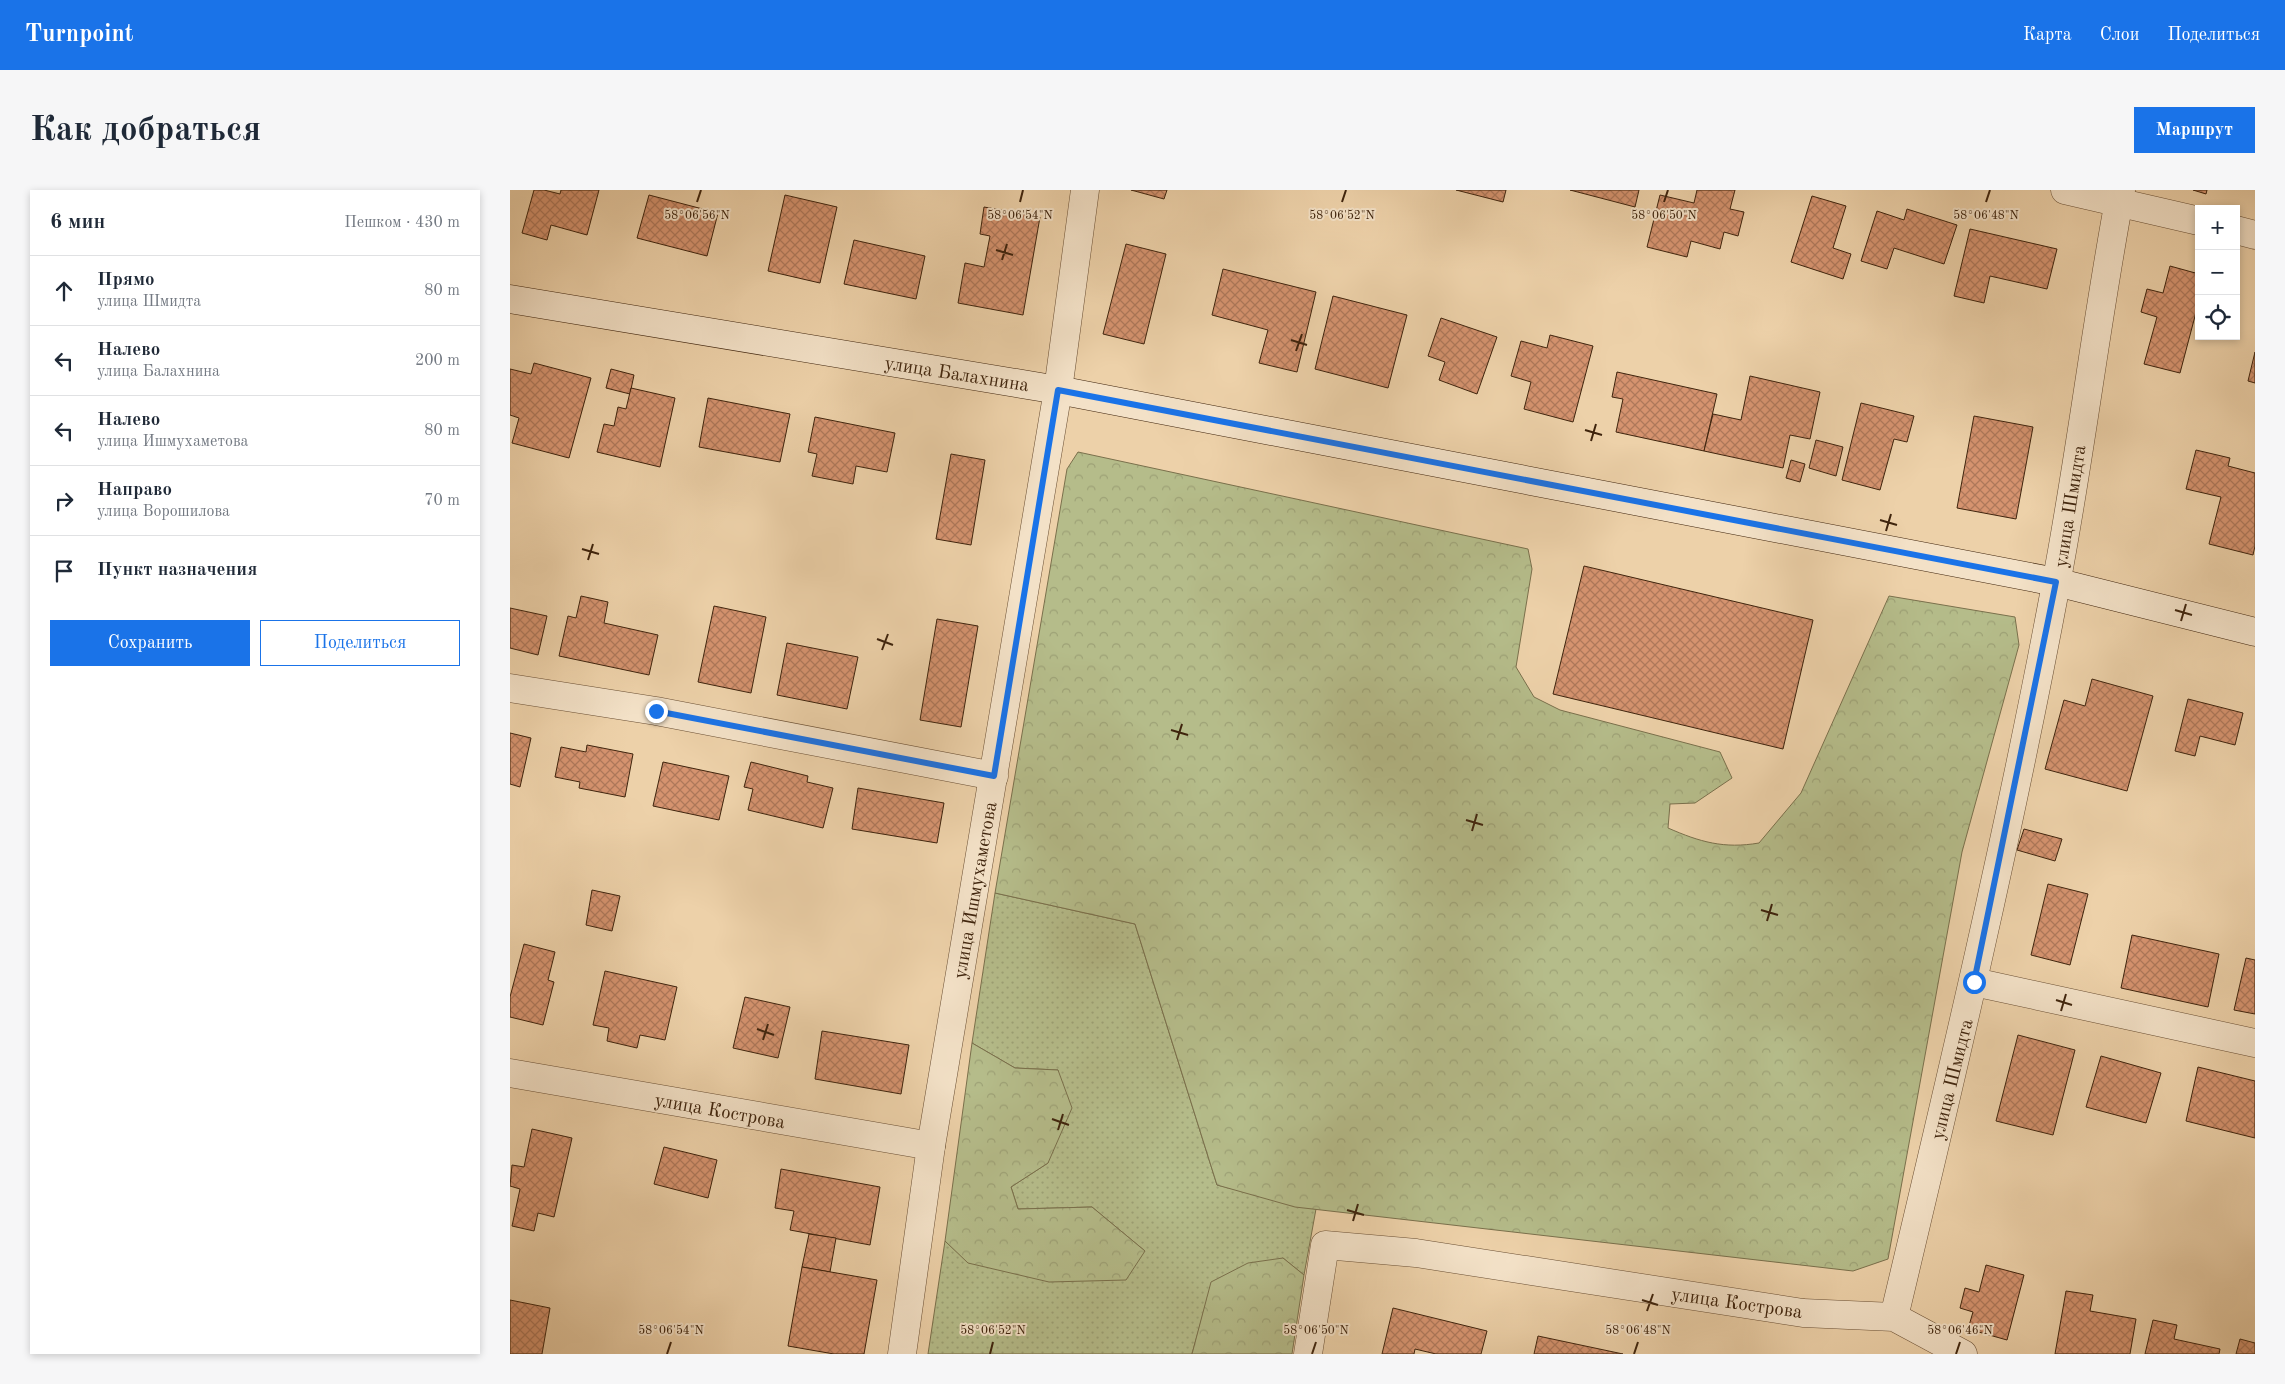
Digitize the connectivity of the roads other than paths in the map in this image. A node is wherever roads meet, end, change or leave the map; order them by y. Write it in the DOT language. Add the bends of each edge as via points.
graph roads {
  1 [pos="1085,190"];
  2 [pos="2065,190"];
  3 [pos="2120,195"];
  4 [pos="2195,220"];
  5 [pos="2240,231"];
  6 [pos="2255,234"];
  7 [pos="510,298"];
  8 [pos="1058,390"];
  9 [pos="2056,582"];
  10 [pos="2255,632"];
  11 [pos="510,688"];
  12 [pos="994,776"];
  13 [pos="1974,982"];
  14 [pos="2255,1043"];
  15 [pos="510,1074"];
  16 [pos="931,1146"];
  17 [pos="1894,1317"];
  18 [pos="902,1354"];
  19 [pos="1308,1354"];
  20 [pos="1963,1354"];
  1 -- 8 [label="street, улица Ишмухаметова"];
  2 -- 3 [label="street"];
  3 -- 4 [label="street"];
  3 -- 9 [label="street, улица Шмидта"];
  5 -- 6 [label="street"];
  7 -- 8 [label="street, улица Балахнина"];
  8 -- 9 [label="street, улица Балахнина"];
  8 -- 12 [label="street, улица Ишмухаметова"];
  9 -- 10 [label="street, улица Балахнина"];
  9 -- 13 [label="street, улица Шмидта"];
  11 -- 12 [label="street" via="656,711"];
  12 -- 16 [label="street, улица Ишмухаметова"];
  13 -- 14 [label="street"];
  13 -- 17 [label="street, улица Шмидта"];
  15 -- 16 [label="street, улица Кострова"];
  16 -- 18 [label="street, улица Ишмухаметова"];
  17 -- 19 [label="street, улица Кострова" via="1803,1313 1416,1253 1325,1245"];
  17 -- 20 [label="street, улица Кострова"];
}
